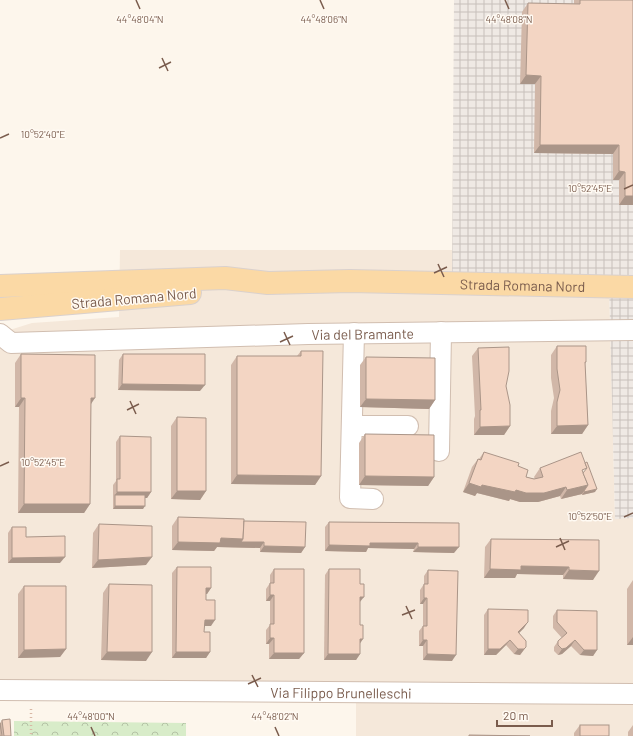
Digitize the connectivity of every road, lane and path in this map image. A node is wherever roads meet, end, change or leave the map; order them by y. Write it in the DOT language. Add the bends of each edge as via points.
graph roads {
  1 [pos="268,283"];
  2 [pos="0,286"];
  3 [pos="633,287"];
  4 [pos="0,309"];
  5 [pos="633,330"];
  6 [pos="441,332"];
  7 [pos="354,333"];
  8 [pos="0,334"];
  9 [pos="352,426"];
  10 [pos="408,426"];
  11 [pos="439,450"];
  12 [pos="373,499"];
  13 [pos="0,690"];
  14 [pos="31,691"];
  15 [pos="633,694"];
  16 [pos="31,736"];
  1 -- 2 [label="main road, Strada Romana Nord" via="225,278"];
  1 -- 3 [label="main road, Strada Romana Nord" via="350,281"];
  1 -- 4 [label="main road, Strada Romana Nord" via="225,290"];
  5 -- 6 [label="street, Via del Bramante"];
  6 -- 7 [label="street, Via del Bramante"];
  6 -- 11 [label="street"];
  7 -- 8 [label="street, Via del Bramante" via="11,342"];
  7 -- 9 [label="street"];
  9 -- 10 [label="street"];
  9 -- 12 [label="street" via="350,498"];
  13 -- 14 [label="street, Via Filippo Brunelleschi"];
  14 -- 15 [label="street, Via Filippo Brunelleschi"];
  14 -- 16 [label="path"];
}
